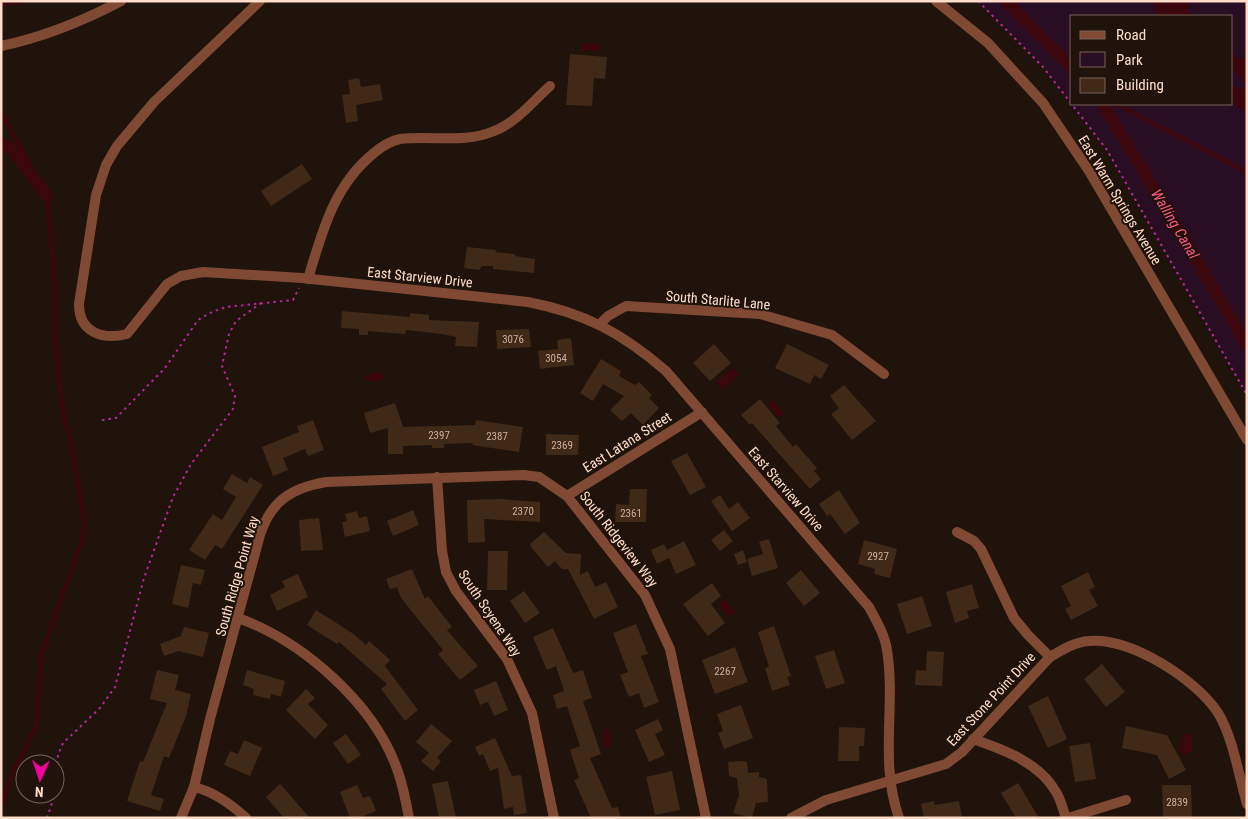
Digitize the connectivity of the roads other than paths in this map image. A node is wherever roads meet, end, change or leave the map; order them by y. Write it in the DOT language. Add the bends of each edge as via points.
graph roads {
  1 [pos="121,1"];
  2 [pos="260,1"];
  3 [pos="936,1"];
  4 [pos="1,46"];
  5 [pos="550,86"];
  6 [pos="305,278"];
  7 [pos="600,324"];
  8 [pos="884,374"];
  9 [pos="702,412"];
  10 [pos="1247,440"];
  11 [pos="437,477"];
  12 [pos="568,496"];
  13 [pos="957,532"];
  14 [pos="238,618"];
  15 [pos="1050,656"];
  16 [pos="973,739"];
  17 [pos="890,780"];
  18 [pos="194,787"];
  19 [pos="1126,800"];
  20 [pos="1247,804"];
  21 [pos="181,818"];
  22 [pos="246,818"];
  23 [pos="409,818"];
  24 [pos="554,818"];
  25 [pos="706,818"];
  26 [pos="791,818"];
  27 [pos="899,818"];
  28 [pos="1067,818"];
  1 -- 4 [label="street" via="83,21"];
  2 -- 6 [label="street, East Starview Drive" via="154,102 106,164 96,195 79,312 95,334 113,337 127,334 134,328 166,284 181,276 228,272"];
  3 -- 10 [label="street, East Warm Springs Avenue" via="988,43 1044,103 1089,171"];
  5 -- 6 [label="street" via="517,117 495,131 448,140 398,139 382,146 365,160 335,200"];
  6 -- 7 [label="street, East Starview Drive" via="528,302 558,308"];
  7 -- 8 [label="street, South Starlite Lane" via="626,306 760,314 832,335"];
  7 -- 9 [label="street, East Starview Drive" via="638,347 666,371"];
  9 -- 12 [label="street, East Latana Street"];
  9 -- 17 [label="street, East Starview Drive" via="860,596 879,627 887,648 887,762"];
  11 -- 12 [label="street, South Ridgeview Way" via="524,474 539,477"];
  11 -- 14 [label="street, South Ridge Point Way" via="326,482 302,486 287,496 265,519"];
  11 -- 24 [label="street, South Scyene Way" via="446,572 456,591 507,659 532,714"];
  12 -- 25 [label="street, South Ridgeview Way" via="646,595 670,649"];
  13 -- 15 [label="street" via="981,549 1014,618"];
  14 -- 18 [label="street, South Ridge Point Way"];
  14 -- 23 [label="street" via="320,666 371,721 397,768"];
  15 -- 16 [label="street, East Stone Point Drive"];
  15 -- 20 [label="street, East Stone Point Drive" via="1068,646 1087,641 1120,643 1144,653 1190,684 1218,714"];
  16 -- 17 [label="street, East Stone Point Drive" via="946,764"];
  16 -- 28 [label="street" via="1008,752 1043,774 1057,793"];
  17 -- 26 [label="street, East Stone Point Drive" via="826,800"];
  17 -- 27 [label="street, East Starview Drive"];
  18 -- 21 [label="street, South Ridge Point Way"];
  18 -- 22 [label="street" via="220,798"];
  19 -- 28 [label="street"];
}
